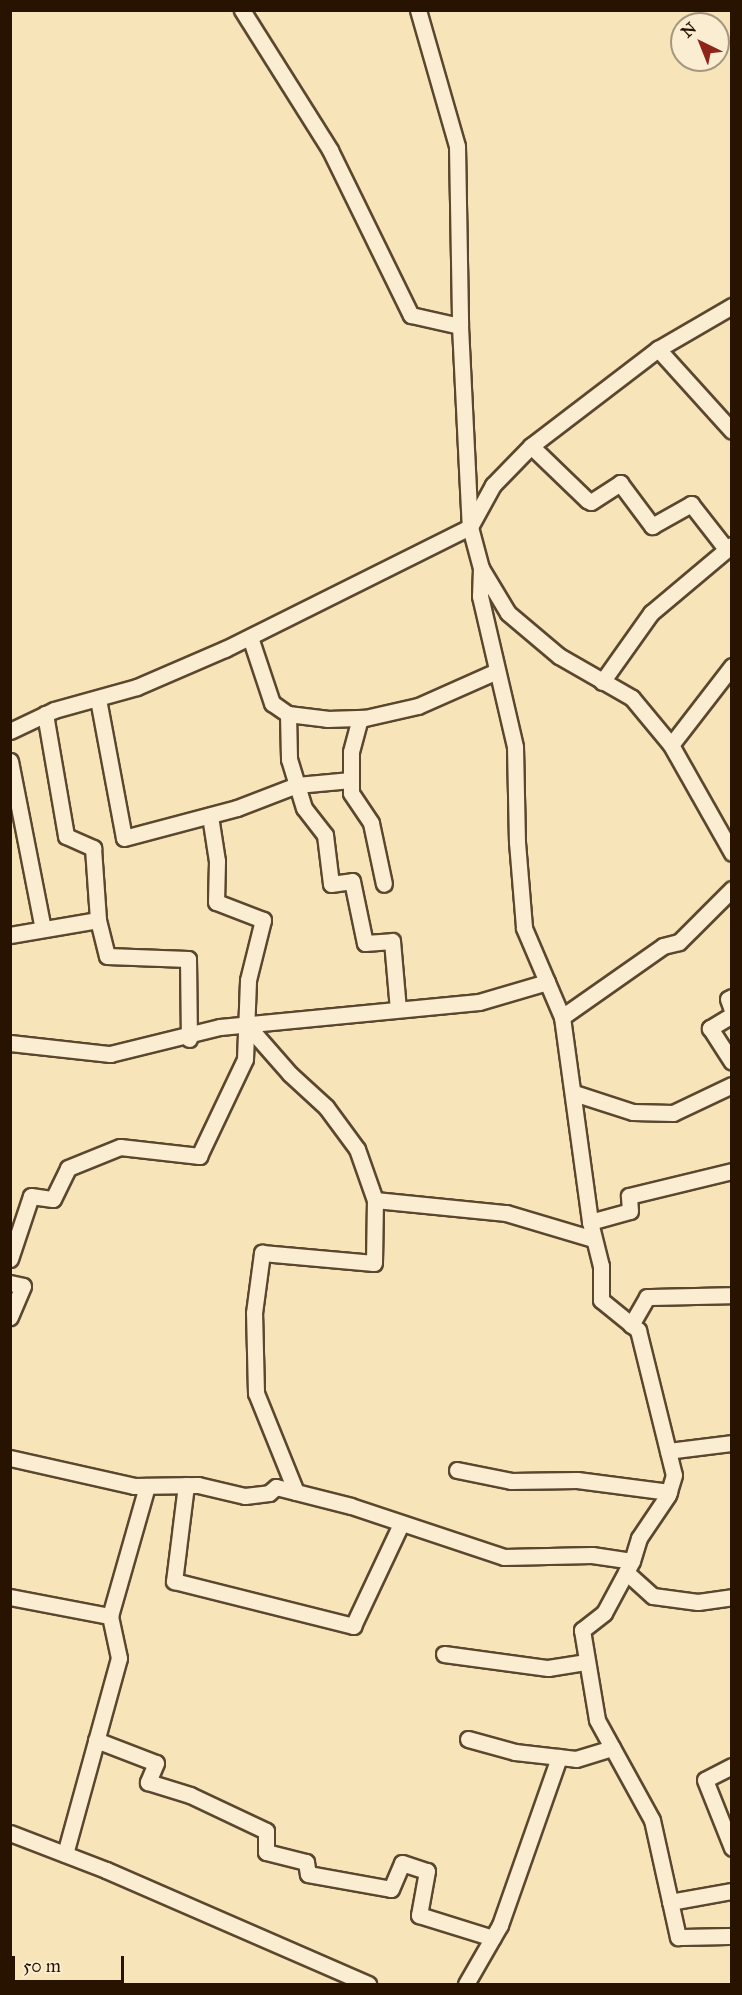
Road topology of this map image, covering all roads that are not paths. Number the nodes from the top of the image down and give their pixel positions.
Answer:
1 (242, 10) edge
2 (418, 10) edge
3 (732, 306) edge
4 (460, 326) junction
5 (658, 349) junction
6 (732, 431) edge
7 (531, 446) junction
8 (470, 527) junction
9 (729, 547) edge
10 (481, 568) junction
11 (250, 637) junction
12 (732, 666) edge
13 (497, 671) junction
14 (602, 682) junction
15 (98, 699) junction
16 (45, 714) junction
17 (288, 714) junction
18 (360, 718) junction
19 (10, 731) edge
20 (672, 745) junction
21 (10, 761) edge
22 (351, 780) junction
23 (297, 785) junction
24 (210, 816) junction
25 (732, 853) edge
26 (384, 884) dead end
27 (732, 889) edge
28 (98, 920) junction
29 (44, 929) junction
30 (10, 935) edge
31 (547, 982) junction
32 (732, 997) edge
33 (398, 1009) junction
34 (732, 1010) edge
35 (732, 1015) edge
36 (562, 1017) junction
37 (247, 1024) junction
38 (189, 1037) junction
39 (10, 1043) edge
40 (732, 1062) edge
41 (732, 1085) edge
42 (574, 1093) junction
43 (732, 1171) edge
44 (375, 1200) junction
45 (590, 1221) junction
46 (593, 1239) junction
47 (10, 1258) edge
48 (10, 1283) edge
49 (732, 1295) edge
50 (10, 1317) edge
51 (631, 1325) junction
52 (732, 1443) edge
53 (668, 1451) junction
54 (10, 1458) edge
55 (457, 1470) dead end
56 (186, 1485) junction
57 (147, 1486) junction
58 (296, 1492) junction
59 (669, 1492) junction
60 (401, 1524) junction
61 (629, 1567) junction
62 (10, 1597) edge
63 (732, 1597) edge
64 (110, 1616) junction
65 (444, 1654) dead end
66 (587, 1662) junction
67 (468, 1739) dead end
68 (96, 1740) junction
69 (612, 1748) junction
70 (559, 1757) junction
71 (732, 1766) edge
72 (10, 1833) edge
73 (732, 1848) edge
74 (65, 1854) junction
75 (732, 1891) edge
76 (670, 1902) junction
77 (732, 1936) edge
78 (492, 1938) junction
79 (368, 1984) edge
80 (466, 1984) edge

1 - 4 street
2 - 4 street
3 - 5 street
4 - 8 street
5 - 6 street
5 - 7 street
7 - 8 street
7 - 9 street
8 - 10 street
8 - 11 street
9 - 14 street
10 - 13 street
10 - 14 street
11 - 15 street
11 - 17 street
12 - 20 street
13 - 18 street
13 - 31 street
14 - 20 street
15 - 16 street
15 - 24 street
16 - 19 street
16 - 28 street
17 - 18 street
17 - 23 street
18 - 22 street
20 - 25 street
21 - 29 street
22 - 23 street
22 - 26 street
23 - 24 street
23 - 33 street
24 - 37 street
27 - 36 street
28 - 29 street
28 - 38 street
29 - 30 street
31 - 33 street
31 - 36 street
32 - 34 street
33 - 37 street
35 - 40 street
36 - 42 street
37 - 38 street
37 - 44 street
37 - 47 street
38 - 39 street
41 - 42 street
42 - 45 street
43 - 45 street
44 - 46 street
44 - 58 street
45 - 46 street
46 - 51 street
48 - 50 street
49 - 51 street
51 - 53 street
52 - 53 street
53 - 59 street
54 - 57 street
55 - 59 street
56 - 57 street
56 - 58 street
56 - 60 street
57 - 64 street
58 - 60 street
59 - 61 street
60 - 61 street
61 - 63 street
61 - 66 street
62 - 64 street
64 - 68 street
65 - 66 street
66 - 69 street
67 - 70 street
68 - 74 street
68 - 78 street
69 - 70 street
69 - 76 street
70 - 78 street
71 - 73 street
72 - 74 street
74 - 79 street
75 - 76 street
76 - 77 street
78 - 80 street

